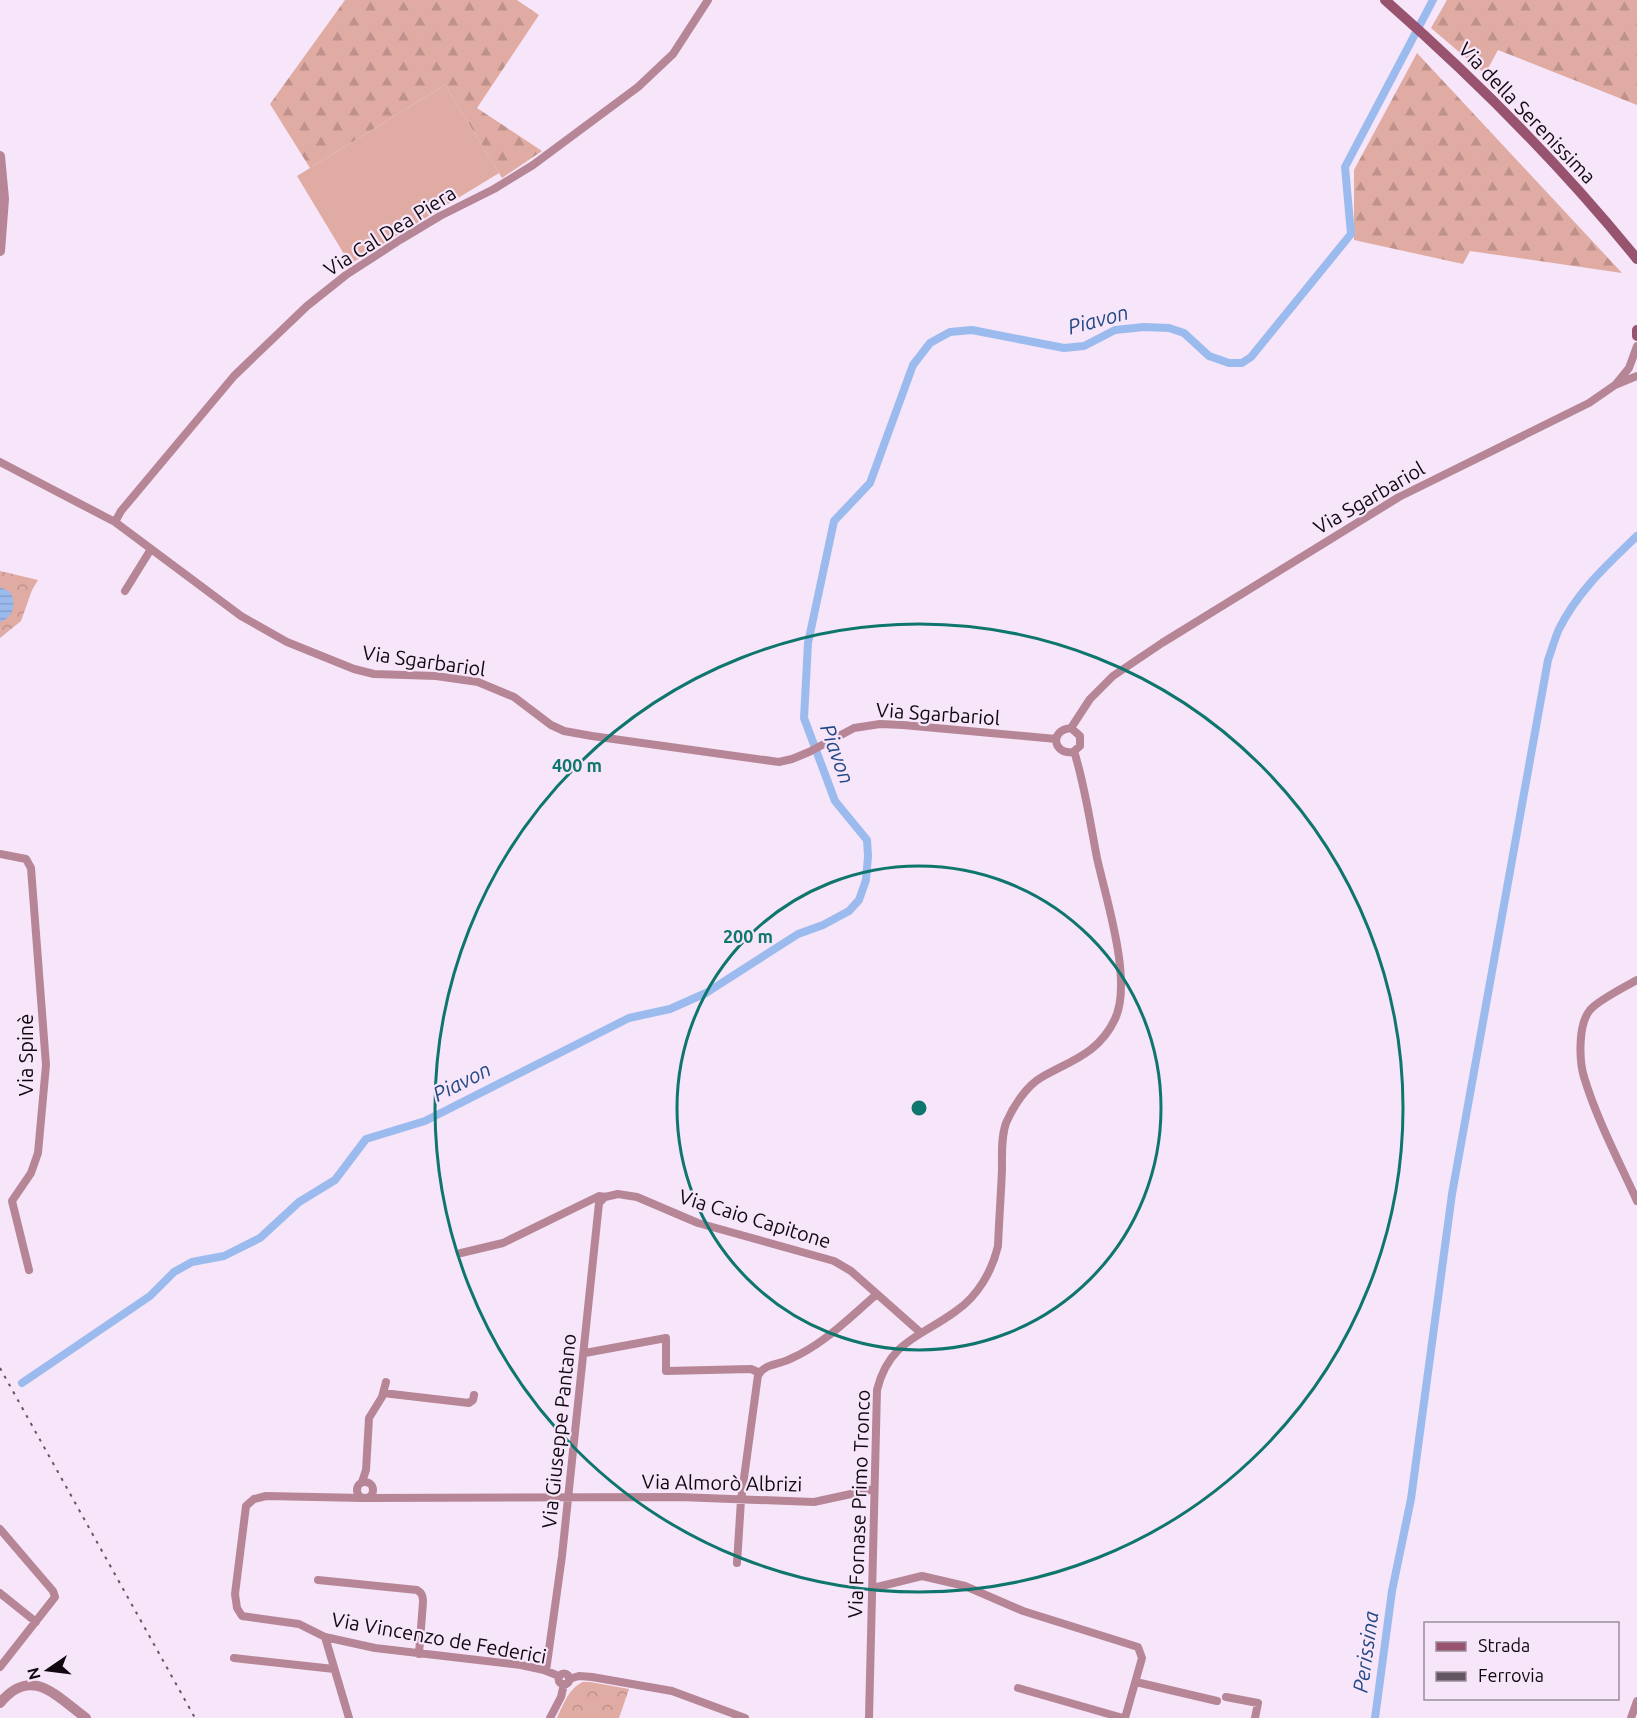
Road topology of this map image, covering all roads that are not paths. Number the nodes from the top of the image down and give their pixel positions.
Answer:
1 (708, 0) edge
2 (1385, 0) edge
3 (0, 156) edge
4 (0, 251) edge
5 (1637, 259) edge
6 (1637, 330) edge
7 (1637, 336) edge
8 (1637, 346) edge
9 (1637, 376) edge
10 (1615, 385) junction
11 (0, 462) edge
12 (115, 522) junction
13 (152, 549) junction
14 (125, 591) dead end
15 (1071, 728) junction
16 (1056, 739) junction
17 (1074, 751) junction
18 (0, 854) edge
19 (1637, 980) edge
20 (605, 1197) junction
21 (1637, 1201) edge
22 (460, 1253) dead end
23 (29, 1270) dead end
24 (877, 1294) junction
25 (921, 1333) junction
26 (585, 1353) junction
27 (760, 1372) junction
28 (386, 1382) dead end
29 (383, 1393) junction
30 (474, 1395) dead end
31 (369, 1484) junction
32 (874, 1489) junction
33 (357, 1490) junction
34 (345, 1497) junction
35 (389, 1497) junction
36 (365, 1498) junction
37 (568, 1498) junction
38 (741, 1500) junction
39 (0, 1530) edge
40 (737, 1563) dead end
41 (318, 1580) dead end
42 (873, 1588) junction
43 (0, 1593) edge
44 (36, 1622) junction
45 (325, 1637) junction
46 (418, 1654) junction
47 (234, 1658) dead end
48 (0, 1667) edge
49 (334, 1669) junction
50 (546, 1671) junction
51 (564, 1680) junction
52 (1136, 1682) junction
53 (1018, 1688) dead end
54 (1226, 1697) dead end
55 (1217, 1701) dead end
56 (1637, 1701) edge
57 (0, 1703) edge
58 (86, 1718) edge
59 (349, 1718) edge
60 (550, 1718) edge
61 (745, 1718) edge
62 (869, 1718) edge
63 (1124, 1718) edge
64 (1255, 1718) edge
65 (1631, 1718) edge

1 - 12 street, Via Cal Dea Piera
2 - 5 main road, Via della Serenissima
3 - 4 street
6 - 7 main road
8 - 10 street, Via Sgarbariol
9 - 10 street, Via Sgarbariol
10 - 15 street, Via Sgarbariol
11 - 12 street, Via Sgarbariol
12 - 13 street, Via Sgarbariol
13 - 14 street
13 - 16 street, Via Sgarbariol
15 - 16 street, Via Sgarbariol
15 - 17 street
16 - 17 street, Via Sgarbariol
17 - 25 street, Via Fornase Primo Tronco
18 - 23 street, Via Spinè
19 - 21 street
20 - 22 street, Via Caio Capitone
20 - 24 street, Via Caio Capitone
20 - 26 street, Via Giuseppe Pantano
24 - 25 street, Via Caio Capitone
24 - 27 street
25 - 32 street, Via Fornase Primo Tronco
26 - 27 street
26 - 37 street, Via Giuseppe Pantano
27 - 38 street
28 - 29 street
29 - 30 street
29 - 31 street
31 - 33 street
31 - 35 street
31 - 36 street
32 - 38 street, Via Almorò Albrizi
32 - 42 street, Via Fornase Primo Tronco
33 - 34 street
33 - 36 street
34 - 36 street, Via Vincenzo de Federici
34 - 45 street, Via Vincenzo de Federici
35 - 36 street, Via Vincenzo de Federici
35 - 37 street, Via Almorò Albrizi
37 - 38 street, Via Almorò Albrizi
37 - 50 street, Via Giuseppe Pantano
38 - 40 street
39 - 44 street
41 - 46 street
42 - 52 street
42 - 62 street, Via Fornase Primo Tronco
43 - 44 street
44 - 48 street
45 - 46 street, Via Vincenzo de Federici
45 - 49 street
46 - 50 street, Via Vincenzo de Federici
47 - 49 street
49 - 59 street
50 - 51 street, Via Vincenzo de Federici
51 - 60 street
51 - 61 street, Via Vincenzo de Federici
52 - 55 street
52 - 63 street
53 - 63 street
54 - 64 street
56 - 65 street
57 - 58 street

